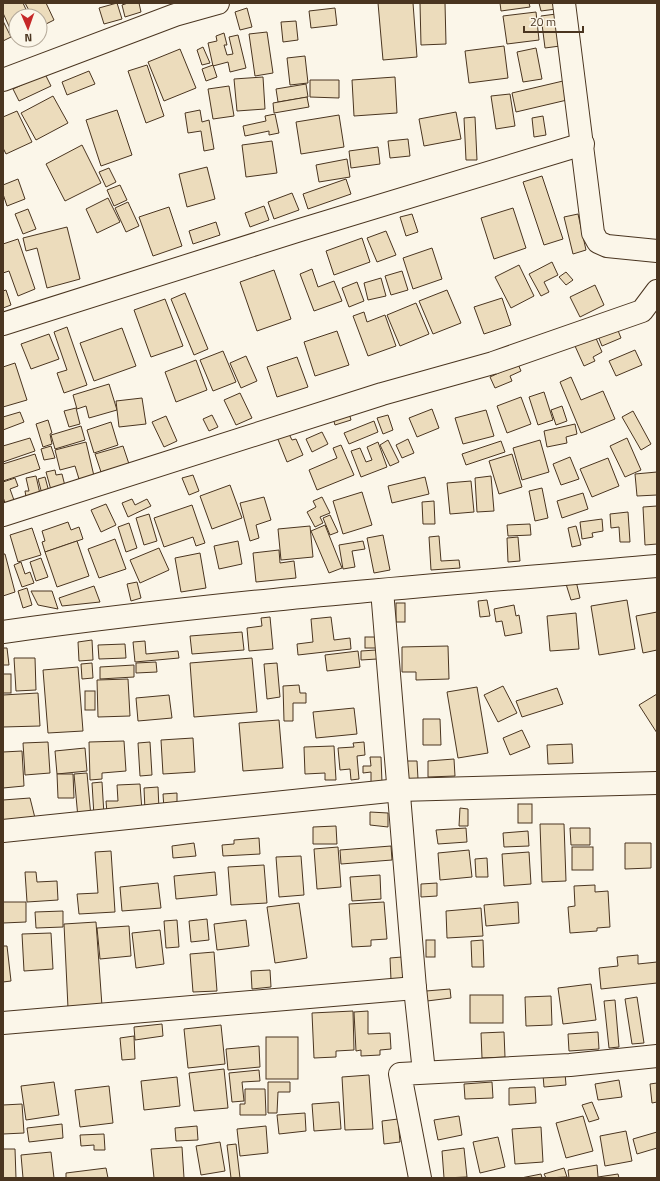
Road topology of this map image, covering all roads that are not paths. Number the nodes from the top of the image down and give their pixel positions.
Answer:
1 (218, 3) edge
2 (564, 3) edge
3 (3, 80) edge
4 (583, 144) junction
5 (657, 251) edge
6 (657, 291) edge
7 (3, 324) edge
8 (3, 515) edge
9 (657, 566) edge
10 (382, 590) junction
11 (3, 632) edge
12 (657, 784) edge
13 (399, 790) junction
14 (3, 831) edge
15 (415, 988) junction
16 (3, 1023) edge
17 (657, 1056) edge
18 (424, 1072) junction
19 (420, 1178) edge

1 - 3 street
2 - 4 street
4 - 5 street
4 - 7 street
6 - 8 street
9 - 10 street
10 - 11 street
10 - 13 street
12 - 13 street
13 - 14 street
13 - 15 street
15 - 16 street
15 - 18 street
17 - 18 street
18 - 19 street

